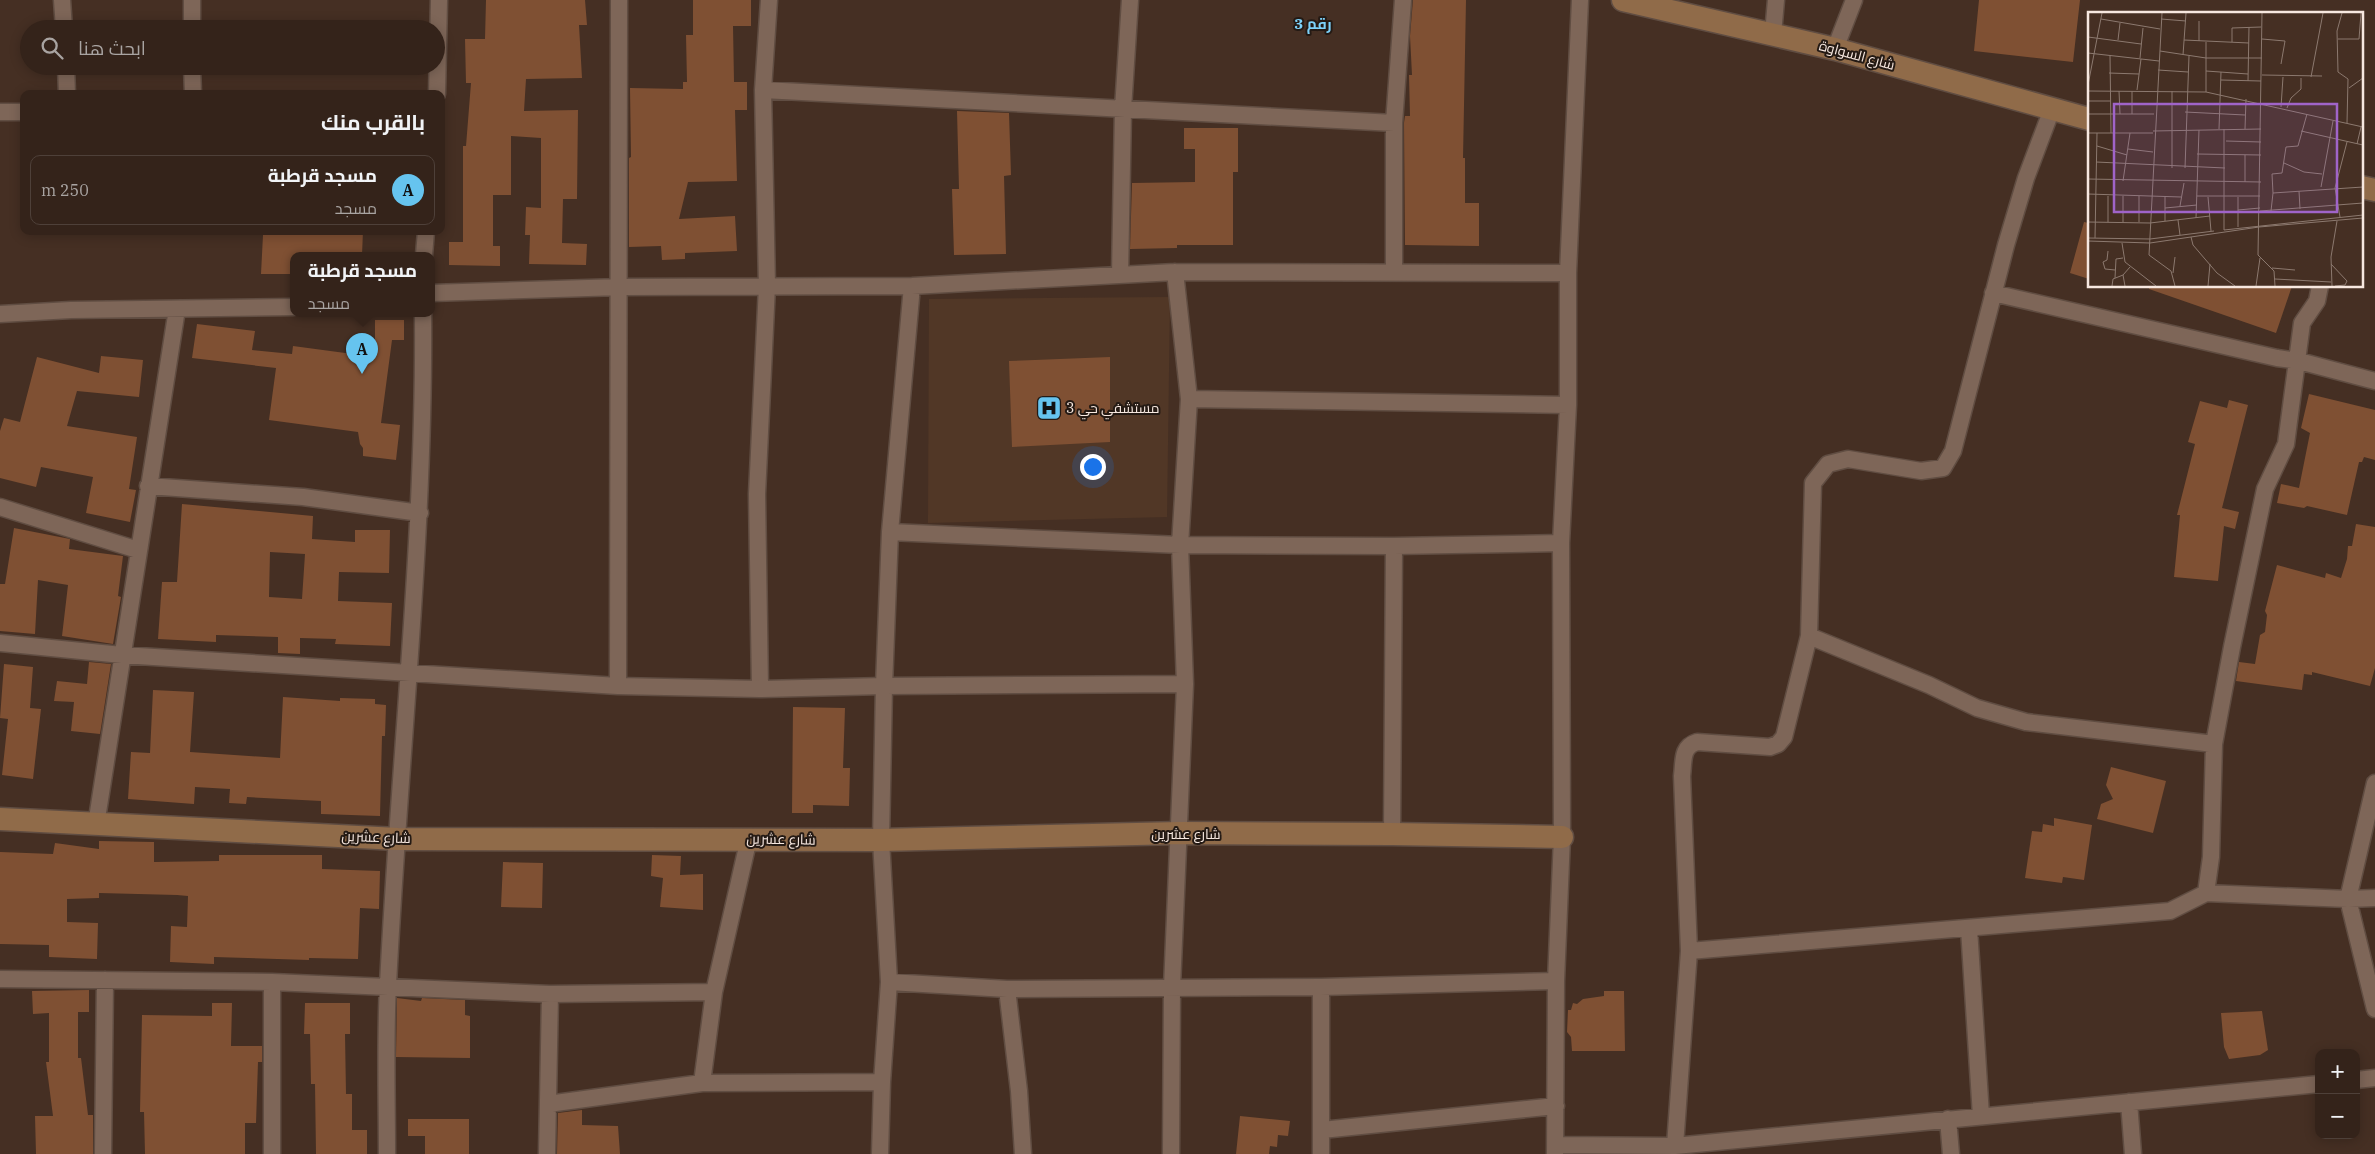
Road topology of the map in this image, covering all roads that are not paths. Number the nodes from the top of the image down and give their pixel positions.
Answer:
1 (62, 0) edge
2 (192, 0) edge
3 (439, 0) edge
4 (619, 0) edge
5 (769, 0) edge
6 (1130, 0) edge
7 (1403, 0) edge
8 (1580, 0) edge
9 (1623, 0) edge
10 (1776, 0) edge
11 (1854, 0) edge
12 (63, 20) edge
13 (192, 20) edge
14 (439, 20) edge
15 (1772, 34) junction
16 (1835, 49) junction
17 (66, 75) edge
18 (192, 75) edge
19 (437, 75) edge
20 (67, 90) edge
21 (193, 90) edge
22 (437, 90) edge
23 (763, 90) junction
24 (1123, 109) junction
25 (2052, 109) junction
26 (0, 112) edge
27 (20, 112) edge
28 (2088, 119) edge
29 (1394, 123) junction
30 (2362, 187) edge
31 (2375, 190) edge
32 (426, 235) edge
33 (424, 252) edge
34 (1175, 272) junction
35 (1394, 273) junction
36 (1568, 273) junction
37 (1120, 275) junction
38 (767, 286) junction
39 (912, 286) junction
40 (620, 287) junction
41 (2320, 288) edge
42 (1993, 292) junction
43 (435, 293) edge
44 (290, 307) edge
45 (176, 309) junction
46 (0, 314) edge
47 (423, 317) edge
48 (2299, 360) junction
49 (2375, 381) edge
50 (1189, 399) junction
51 (1568, 405) junction
52 (148, 486) junction
53 (0, 507) edge
54 (420, 513) junction
55 (890, 532) junction
56 (1561, 543) junction
57 (1180, 545) junction
58 (1394, 546) junction
59 (138, 550) junction
60 (1809, 636) junction
61 (0, 644) edge
62 (122, 655) junction
63 (408, 674) junction
64 (1185, 684) junction
65 (618, 686) junction
66 (884, 686) junction
67 (760, 689) junction
68 (2214, 744) junction
69 (2375, 783) edge
70 (0, 819) edge
71 (96, 825) junction
72 (1180, 833) junction
73 (1392, 834) junction
74 (1562, 837) junction
75 (398, 838) junction
76 (749, 838) junction
77 (882, 840) junction
78 (2206, 893) junction
79 (2375, 898) edge
80 (2348, 899) junction
81 (1970, 928) junction
82 (1689, 951) junction
83 (0, 979) edge
84 (105, 980) junction
85 (1556, 981) junction
86 (272, 982) junction
87 (889, 982) junction
88 (388, 986) junction
89 (1172, 987) junction
90 (1321, 987) junction
91 (1007, 989) junction
92 (714, 992) junction
93 (550, 994) junction
94 (2375, 1009) edge
95 (2375, 1078) edge
96 (2360, 1080) edge
97 (882, 1082) junction
98 (702, 1083) junction
99 (2315, 1084) edge
100 (2129, 1102) junction
101 (548, 1104) junction
102 (1556, 1106) junction
103 (1981, 1116) junction
104 (1948, 1120) junction
105 (1322, 1130) junction
106 (1675, 1146) junction
107 (1555, 1150) edge
108 (102, 1154) edge
109 (272, 1154) edge
110 (386, 1154) edge
111 (547, 1154) edge
112 (880, 1154) edge
113 (1023, 1154) edge
114 (1171, 1154) edge
115 (1321, 1154) edge
116 (1951, 1154) edge
117 (2133, 1154) edge

1 - 12 street
2 - 13 street
3 - 14 street
4 - 40 street
5 - 23 street
6 - 24 street
7 - 29 street
8 - 36 street
9 - 15 street, شارع السواوة
10 - 15 street
11 - 16 street
15 - 16 street, شارع السواوة
16 - 25 street, شارع السواوة
17 - 20 street
18 - 21 street
19 - 22 street
23 - 24 street
23 - 38 street
24 - 29 street
24 - 37 street
25 - 28 street, شارع السواوة
25 - 42 street
26 - 27 street
29 - 35 street
30 - 31 street
32 - 33 street
34 - 35 street
34 - 37 street
34 - 50 street
35 - 36 street
36 - 51 street
37 - 39 street
38 - 39 street
38 - 40 street
38 - 67 street
39 - 55 street
40 - 43 street
40 - 65 street
41 - 48 street
42 - 48 street
42 - 60 street
44 - 45 street
45 - 46 street
45 - 52 street
47 - 54 street
48 - 49 street
48 - 68 street
50 - 51 street
50 - 57 street
51 - 56 street
52 - 54 street
52 - 59 street
53 - 59 street
54 - 63 street
55 - 57 street
55 - 66 street
56 - 58 street
56 - 74 street
57 - 58 street
57 - 64 street
58 - 73 street
59 - 62 street
60 - 68 street
60 - 82 street
61 - 62 street
62 - 63 street
62 - 71 street
63 - 65 street
63 - 75 street
64 - 66 street
64 - 72 street
65 - 67 street
66 - 67 street
66 - 77 street
68 - 78 street
69 - 80 street
70 - 71 street, شارع عشرين
71 - 75 street, شارع عشرين
72 - 73 street, شارع عشرين
72 - 77 street, شارع عشرين
72 - 89 street
73 - 74 street, شارع عشرين
74 - 85 street
75 - 76 street, شارع عشرين
75 - 88 street
76 - 77 street, شارع عشرين
76 - 92 street
77 - 87 street
78 - 80 street
78 - 81 street
79 - 80 street
80 - 94 street
81 - 82 street
81 - 103 street
82 - 106 street
83 - 84 street
84 - 86 street
84 - 108 street
85 - 90 street
85 - 102 street
86 - 88 street
86 - 109 street
87 - 91 street
87 - 97 street
88 - 93 street
88 - 110 street
89 - 90 street
89 - 91 street
89 - 114 street
90 - 105 street
91 - 113 street
92 - 93 street
92 - 98 street
93 - 101 street
95 - 96 street
97 - 98 street
97 - 112 street
98 - 101 street
99 - 100 street
100 - 103 street
100 - 117 street
101 - 111 street
102 - 105 street
102 - 107 street
103 - 104 street
104 - 106 street
104 - 116 street
105 - 115 street
106 - 107 street

